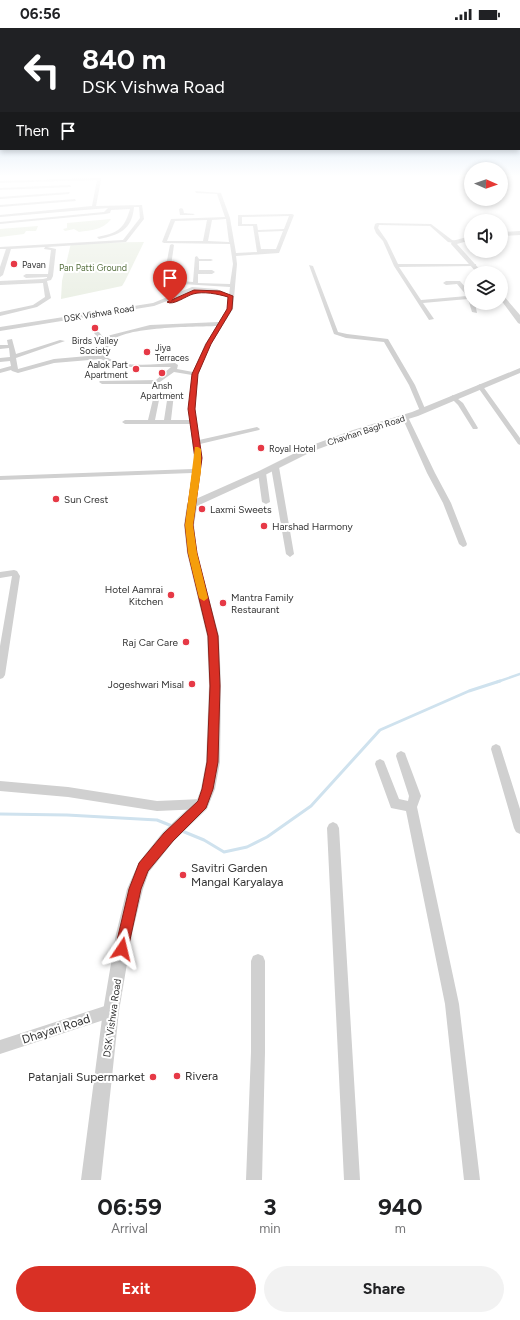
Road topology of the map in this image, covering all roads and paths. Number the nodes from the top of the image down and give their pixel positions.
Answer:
1 (122, 229) edge
2 (134, 229) edge
3 (169, 229) edge
4 (208, 229) edge
5 (229, 229) edge
6 (376, 229) edge
7 (435, 229) edge
8 (286, 230) joint
9 (256, 231) joint
10 (520, 233) edge
11 (508, 234) edge
12 (45, 240) junction
13 (464, 240) edge
14 (205, 242) junction
15 (454, 242) junction
16 (232, 243) junction
17 (0, 244) edge
18 (172, 245) dead end
19 (43, 247) junction
20 (0, 249) edge
21 (8, 249) junction
22 (278, 250) junction
23 (234, 255) junction
24 (211, 260) dead end
25 (474, 265) joint
26 (311, 266) dead end
27 (396, 266) junction
28 (196, 272) junction
29 (212, 272) dead end
30 (0, 276) edge
31 (48, 280) junction
32 (0, 282) edge
33 (446, 283) dead end
34 (195, 284) junction
35 (232, 286) junction
36 (464, 290) edge
37 (230, 296) junction
38 (464, 300) edge
39 (419, 302) junction
40 (508, 304) edge
41 (0, 315) edge
42 (431, 320) dead end
43 (520, 322) edge
44 (221, 324) junction
45 (0, 331) edge
46 (97, 333) dead end
47 (108, 340) junction
48 (62, 341) dead end
49 (0, 347) edge
50 (13, 358) junction
51 (102, 358) junction
52 (0, 360) edge
53 (14, 368) junction
54 (173, 370) junction
55 (520, 370) edge
56 (0, 371) edge
57 (195, 374) junction
58 (102, 382) dead end
59 (480, 386) junction
60 (170, 394) dead end
61 (157, 395) dead end
62 (453, 398) junction
63 (423, 411) junction
64 (405, 417) junction
65 (125, 422) dead end
66 (151, 422) junction
67 (167, 422) junction
68 (194, 422) junction
69 (475, 428) dead end
70 (257, 429) dead end
71 (197, 443) junction
72 (520, 443) edge
73 (275, 467) junction
74 (197, 471) junction
75 (262, 473) junction
76 (0, 478) edge
77 (266, 502) dead end
78 (192, 504) junction
79 (463, 544) dead end
80 (290, 554) dead end
81 (0, 575) edge
82 (4, 634) edge
83 (0, 675) edge
84 (496, 749) dead end
85 (401, 756) dead end
86 (380, 764) dead end
87 (0, 786) edge
88 (411, 807) junction
89 (198, 809) junction
90 (333, 828) dead end
91 (520, 828) edge
92 (258, 961) dead end
93 (112, 1011) junction
94 (0, 1047) edge
95 (91, 1180) edge
96 (254, 1180) edge
97 (352, 1180) edge
98 (472, 1180) edge

1 - 12 street
2 - 19 street
3 - 14 street
4 - 14 street
5 - 16 street, DSK Vishwa Road
6 - 27 street
7 - 15 street
8 - 9 street
8 - 22 street
9 - 22 street
10 - 11 street
12 - 17 street
12 - 19 street
13 - 15 street
14 - 16 street
15 - 25 street
16 - 23 street, DSK Vishwa Road
18 - 34 street
19 - 21 street
19 - 31 street
20 - 21 street
21 - 30 street
22 - 23 street
23 - 35 street, DSK Vishwa Road
24 - 28 street
25 - 27 street
26 - 63 street
27 - 39 street
28 - 29 street
28 - 34 street
30 - 31 street
31 - 32 street
31 - 41 street
33 - 36 street
34 - 35 street
35 - 37 street, DSK Vishwa Road
37 - 44 street, DSK Vishwa Road
37 - 45 street, DSK Vishwa Road
38 - 39 street
39 - 42 street
40 - 43 street
44 - 47 street
44 - 57 street, DSK Vishwa Road
46 - 47 street
47 - 51 street
48 - 50 street
49 - 50 street
50 - 52 street
50 - 53 street
51 - 53 street
51 - 54 street
53 - 56 street
54 - 57 street
54 - 58 street
55 - 59 street, Chavhan Bagh Road
57 - 68 street, DSK Vishwa Road
59 - 62 street, Chavhan Bagh Road
59 - 72 street
60 - 67 street
61 - 66 street
62 - 63 street, Chavhan Bagh Road
62 - 69 street
63 - 64 street, Chavhan Bagh Road
64 - 73 street, Chavhan Bagh Road
64 - 79 street
65 - 66 street
66 - 67 street
67 - 68 street
68 - 71 street, DSK Vishwa Road
70 - 71 street
71 - 74 street, DSK Vishwa Road
73 - 75 street, Chavhan Bagh Road
73 - 80 street
74 - 76 street
74 - 78 street, DSK Vishwa Road
75 - 77 street
75 - 78 street, Chavhan Bagh Road
78 - 89 street, DSK Vishwa Road
81 - 82 street
82 - 83 street
84 - 91 street
85 - 88 street
86 - 88 street
87 - 89 street
88 - 98 street
89 - 93 street, DSK Vishwa Road
90 - 97 street
92 - 96 street
93 - 94 street, Dhayari Road
93 - 95 street, DSK Vishwa Road

